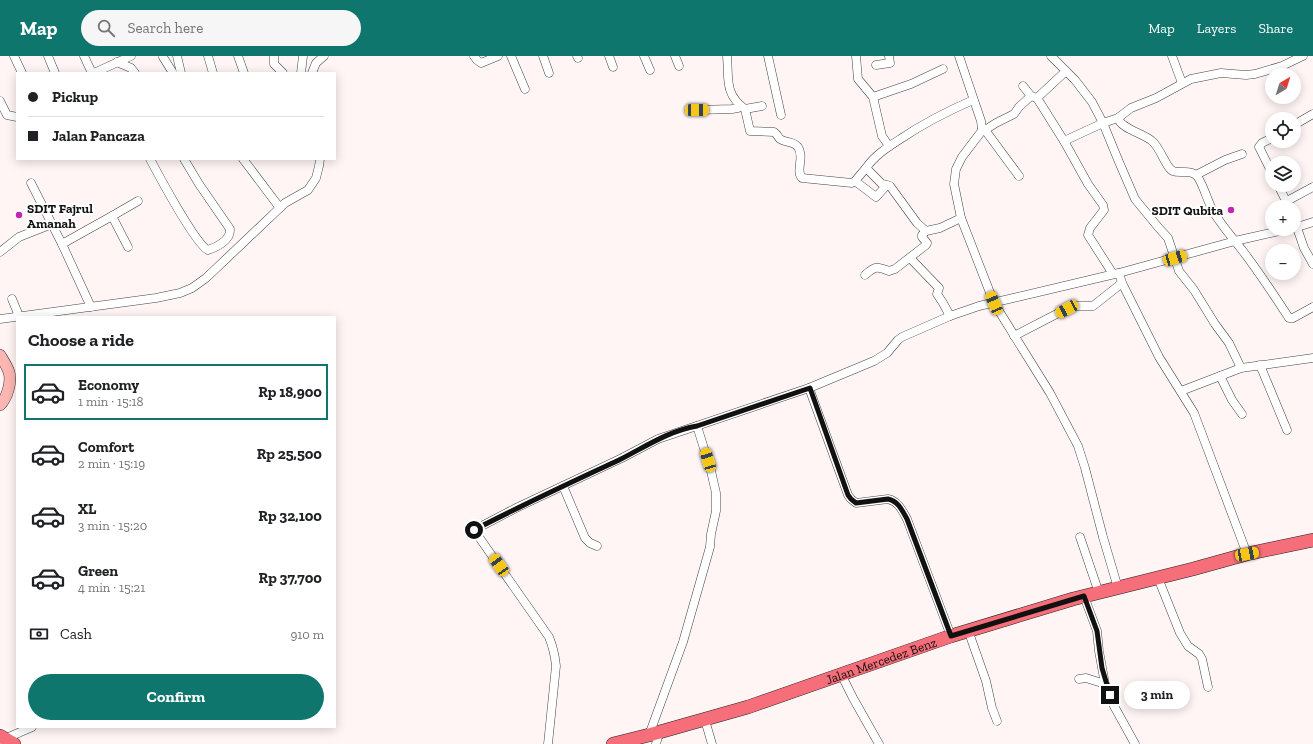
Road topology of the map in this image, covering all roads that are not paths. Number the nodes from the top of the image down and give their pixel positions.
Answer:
1 (14, 56) edge
2 (48, 56) edge
3 (84, 56) edge
4 (131, 56) edge
5 (163, 56) edge
6 (176, 56) edge
7 (208, 56) edge
8 (239, 56) edge
9 (274, 56) edge
10 (303, 56) edge
11 (324, 56) edge
12 (474, 56) edge
13 (498, 56) edge
14 (511, 56) edge
15 (543, 56) edge
16 (609, 56) edge
17 (644, 56) edge
18 (674, 56) edge
19 (727, 56) edge
20 (768, 56) edge
21 (856, 56) edge
22 (889, 56) edge
23 (959, 56) edge
24 (1051, 56) edge
25 (1172, 56) edge
26 (1303, 56) edge
27 (116, 62) junction
28 (876, 65) dead end
29 (678, 66) dead end
30 (613, 67) dead end
31 (943, 69) dead end
32 (650, 70) dead end
33 (1066, 71) junction
34 (22, 72) edge
35 (55, 72) edge
36 (92, 72) edge
37 (95, 72) edge
38 (133, 72) edge
39 (172, 72) edge
40 (181, 72) edge
41 (213, 72) edge
42 (244, 72) edge
43 (282, 72) edge
44 (301, 72) edge
45 (312, 72) edge
46 (549, 74) dead end
47 (1182, 83) junction
48 (1023, 86) dead end
49 (525, 89) dead end
50 (873, 96) junction
51 (1034, 97) junction
52 (973, 100) junction
53 (0, 102) edge
54 (762, 106) dead end
55 (743, 107) junction
56 (697, 110) dead end
57 (1313, 114) edge
58 (781, 115) dead end
59 (16, 117) edge
60 (1118, 118) junction
61 (1301, 121) edge
62 (1103, 123) junction
63 (983, 129) junction
64 (1064, 141) junction
65 (1265, 142) edge
66 (889, 146) junction
67 (1242, 154) dead end
68 (1265, 159) edge
69 (151, 160) edge
70 (185, 160) edge
71 (246, 160) edge
72 (320, 160) edge
73 (866, 168) junction
74 (1019, 176) dead end
75 (1196, 176) junction
76 (855, 181) junction
77 (31, 183) dead end
78 (887, 185) junction
79 (1313, 187) edge
80 (1294, 200) edge
81 (138, 201) dead end
82 (280, 208) junction
83 (112, 216) junction
84 (961, 218) junction
85 (1313, 222) edge
86 (52, 224) junction
87 (1301, 224) edge
88 (926, 231) junction
89 (1265, 233) edge
90 (1298, 236) edge
91 (1235, 241) junction
92 (62, 244) junction
93 (128, 247) dead end
94 (0, 252) edge
95 (910, 258) junction
96 (1175, 258) junction
97 (1313, 264) edge
98 (1116, 274) junction
99 (865, 275) dead end
100 (1122, 283) junction
101 (12, 299) dead end
102 (994, 303) junction
103 (92, 307) junction
104 (1313, 307) edge
105 (16, 316) edge
106 (19, 316) edge
107 (950, 316) junction
108 (0, 319) edge
109 (1014, 336) junction
110 (0, 355) edge
111 (1313, 358) edge
112 (1260, 365) junction
113 (1241, 368) junction
114 (0, 373) edge
115 (1220, 376) junction
116 (8, 383) junction
117 (810, 388) junction
118 (1181, 391) junction
119 (0, 405) edge
120 (1242, 414) dead end
121 (697, 426) junction
122 (1287, 430) dead end
123 (563, 486) junction
124 (1080, 536) dead end
125 (1313, 540) edge
126 (597, 546) dead end
127 (1247, 554) junction
128 (1158, 578) junction
129 (1118, 588) junction
130 (1099, 593) junction
131 (1084, 596) junction
132 (968, 630) junction
133 (951, 636) junction
134 (841, 674) junction
135 (1079, 679) dead end
136 (1106, 684) junction
137 (1208, 686) dead end
138 (705, 720) junction
139 (998, 721) dead end
140 (30, 728) edge
141 (655, 737) edge
142 (4, 740) edge
143 (548, 744) edge
144 (613, 744) edge
145 (712, 744) edge
146 (879, 744) edge
147 (1135, 744) edge

1 - 34 street
2 - 35 street
3 - 36 street
4 - 27 street
5 - 39 street
6 - 40 street
7 - 41 street
8 - 42 street
9 - 43 street
10 - 44 street
11 - 45 street
12 - 13 street
14 - 49 street
15 - 46 street
16 - 30 street
17 - 32 street
18 - 29 street
19 - 55 street
20 - 58 street
21 - 50 street
22 - 28 street
23 - 52 street
24 - 33 street
25 - 47 street
26 - 47 street
27 - 37 street
27 - 38 street
31 - 50 street
33 - 51 street
33 - 62 street
47 - 60 street
48 - 51 street
50 - 66 street
51 - 63 street
51 - 64 street
52 - 63 street
52 - 66 street
53 - 59 street
54 - 55 street
55 - 56 street
55 - 76 street
57 - 61 street
60 - 62 street
60 - 75 street
62 - 64 street
62 - 96 street
63 - 74 street
63 - 84 street
64 - 98 street
65 - 68 street
66 - 73 street
67 - 75 street
69 - 70 street
71 - 82 street
72 - 82 street
73 - 76 street
73 - 78 street
75 - 91 street
76 - 78 street
77 - 86 street
78 - 88 street
79 - 80 street
81 - 83 street
82 - 103 street
83 - 92 street
83 - 93 street
84 - 88 street
84 - 102 street
85 - 87 street
86 - 92 street
86 - 94 street
88 - 95 street
89 - 91 street
90 - 97 street
91 - 96 street
91 - 104 street
92 - 103 street
95 - 99 street
95 - 107 street
96 - 98 street
96 - 113 street
98 - 100 street
98 - 102 street
100 - 109 street
100 - 118 street
101 - 106 street
102 - 107 street
102 - 109 street
103 - 106 street
105 - 108 street
107 - 117 street
109 - 129 street
110 - 116 street
111 - 112 street
112 - 113 street
112 - 122 street
113 - 115 street
114 - 116 street
115 - 118 street
115 - 120 street
116 - 119 street
117 - 121 street
117 - 133 street
118 - 127 street
121 - 123 street
121 - 141 street
123 - 126 street
123 - 143 street
124 - 130 street
125 - 127 main road, Jalan Mercedez Benz
127 - 128 main road, Jalan Mercedez Benz
128 - 129 main road, Jalan Mercedez Benz
128 - 137 street
129 - 130 main road, Jalan Mercedez Benz
130 - 131 main road, Jalan Mercedez Benz
131 - 132 main road, Jalan Mercedez Benz
131 - 136 street
132 - 133 main road, Jalan Mercedez Benz
132 - 139 street
133 - 134 main road, Jalan Mercedez Benz
134 - 138 main road, Jalan Mercedez Benz
134 - 146 street
135 - 136 street
136 - 147 street
138 - 141 main road, Jalan Mercedez Benz
138 - 145 street
140 - 142 street
141 - 144 main road, Jalan Mercedez Benz

